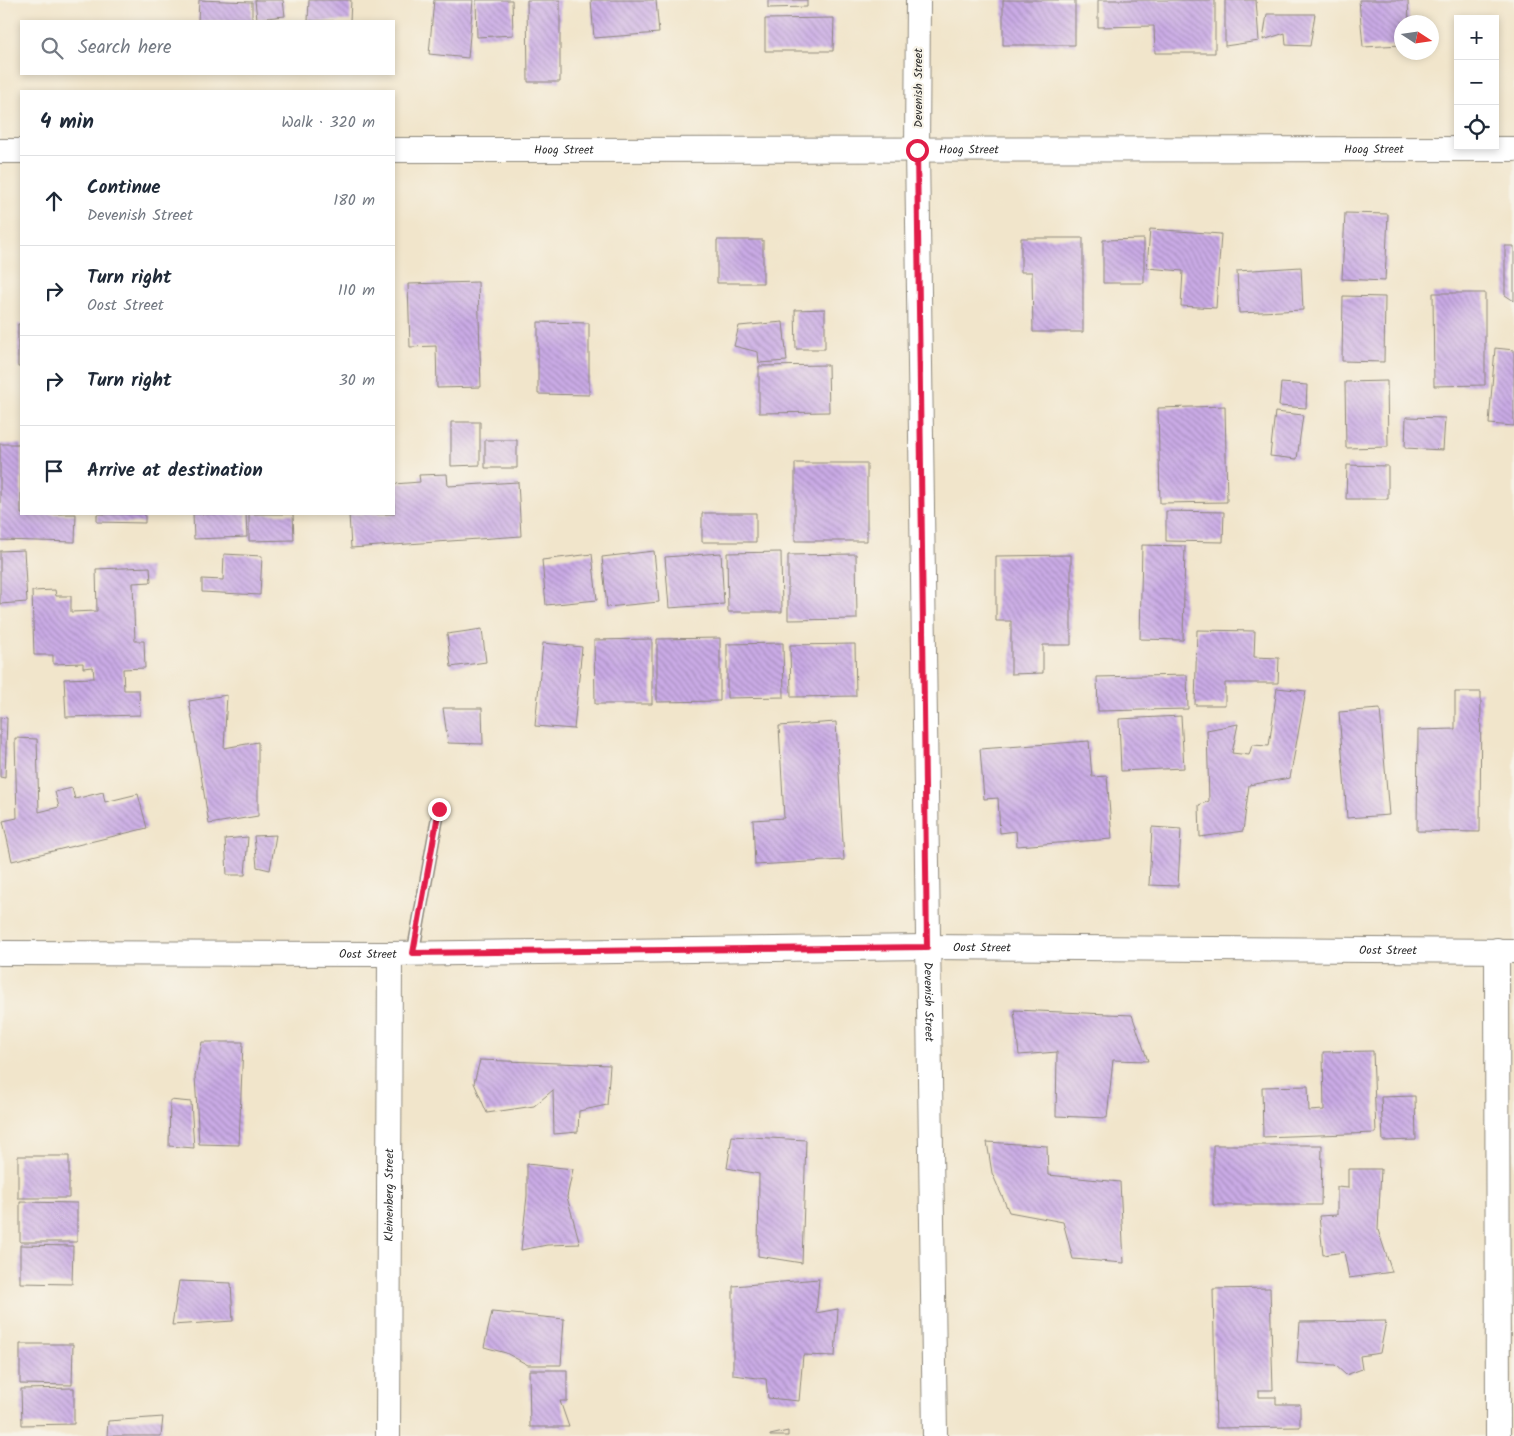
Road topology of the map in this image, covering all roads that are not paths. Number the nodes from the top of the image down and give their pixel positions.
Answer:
1 (918, 0) edge
2 (1514, 149) edge
3 (0, 150) edge
4 (20, 150) edge
5 (395, 150) edge
6 (917, 150) junction
7 (439, 809) dead end
8 (927, 947) junction
9 (1506, 950) edge
10 (0, 953) edge
11 (413, 953) junction
12 (390, 954) junction
13 (388, 1436) edge
14 (935, 1436) edge
15 (1498, 1436) edge

1 - 6 street, Devenish Street
2 - 6 street, Hoog Street
3 - 4 street
5 - 6 street, Hoog Street
6 - 8 street, Devenish Street
7 - 11 lane
8 - 9 street, Oost Street
8 - 11 street, Oost Street
8 - 14 street, Devenish Street
9 - 15 street
10 - 12 street, Oost Street
11 - 12 street, Oost Street
12 - 13 street, Kleinenberg Street

